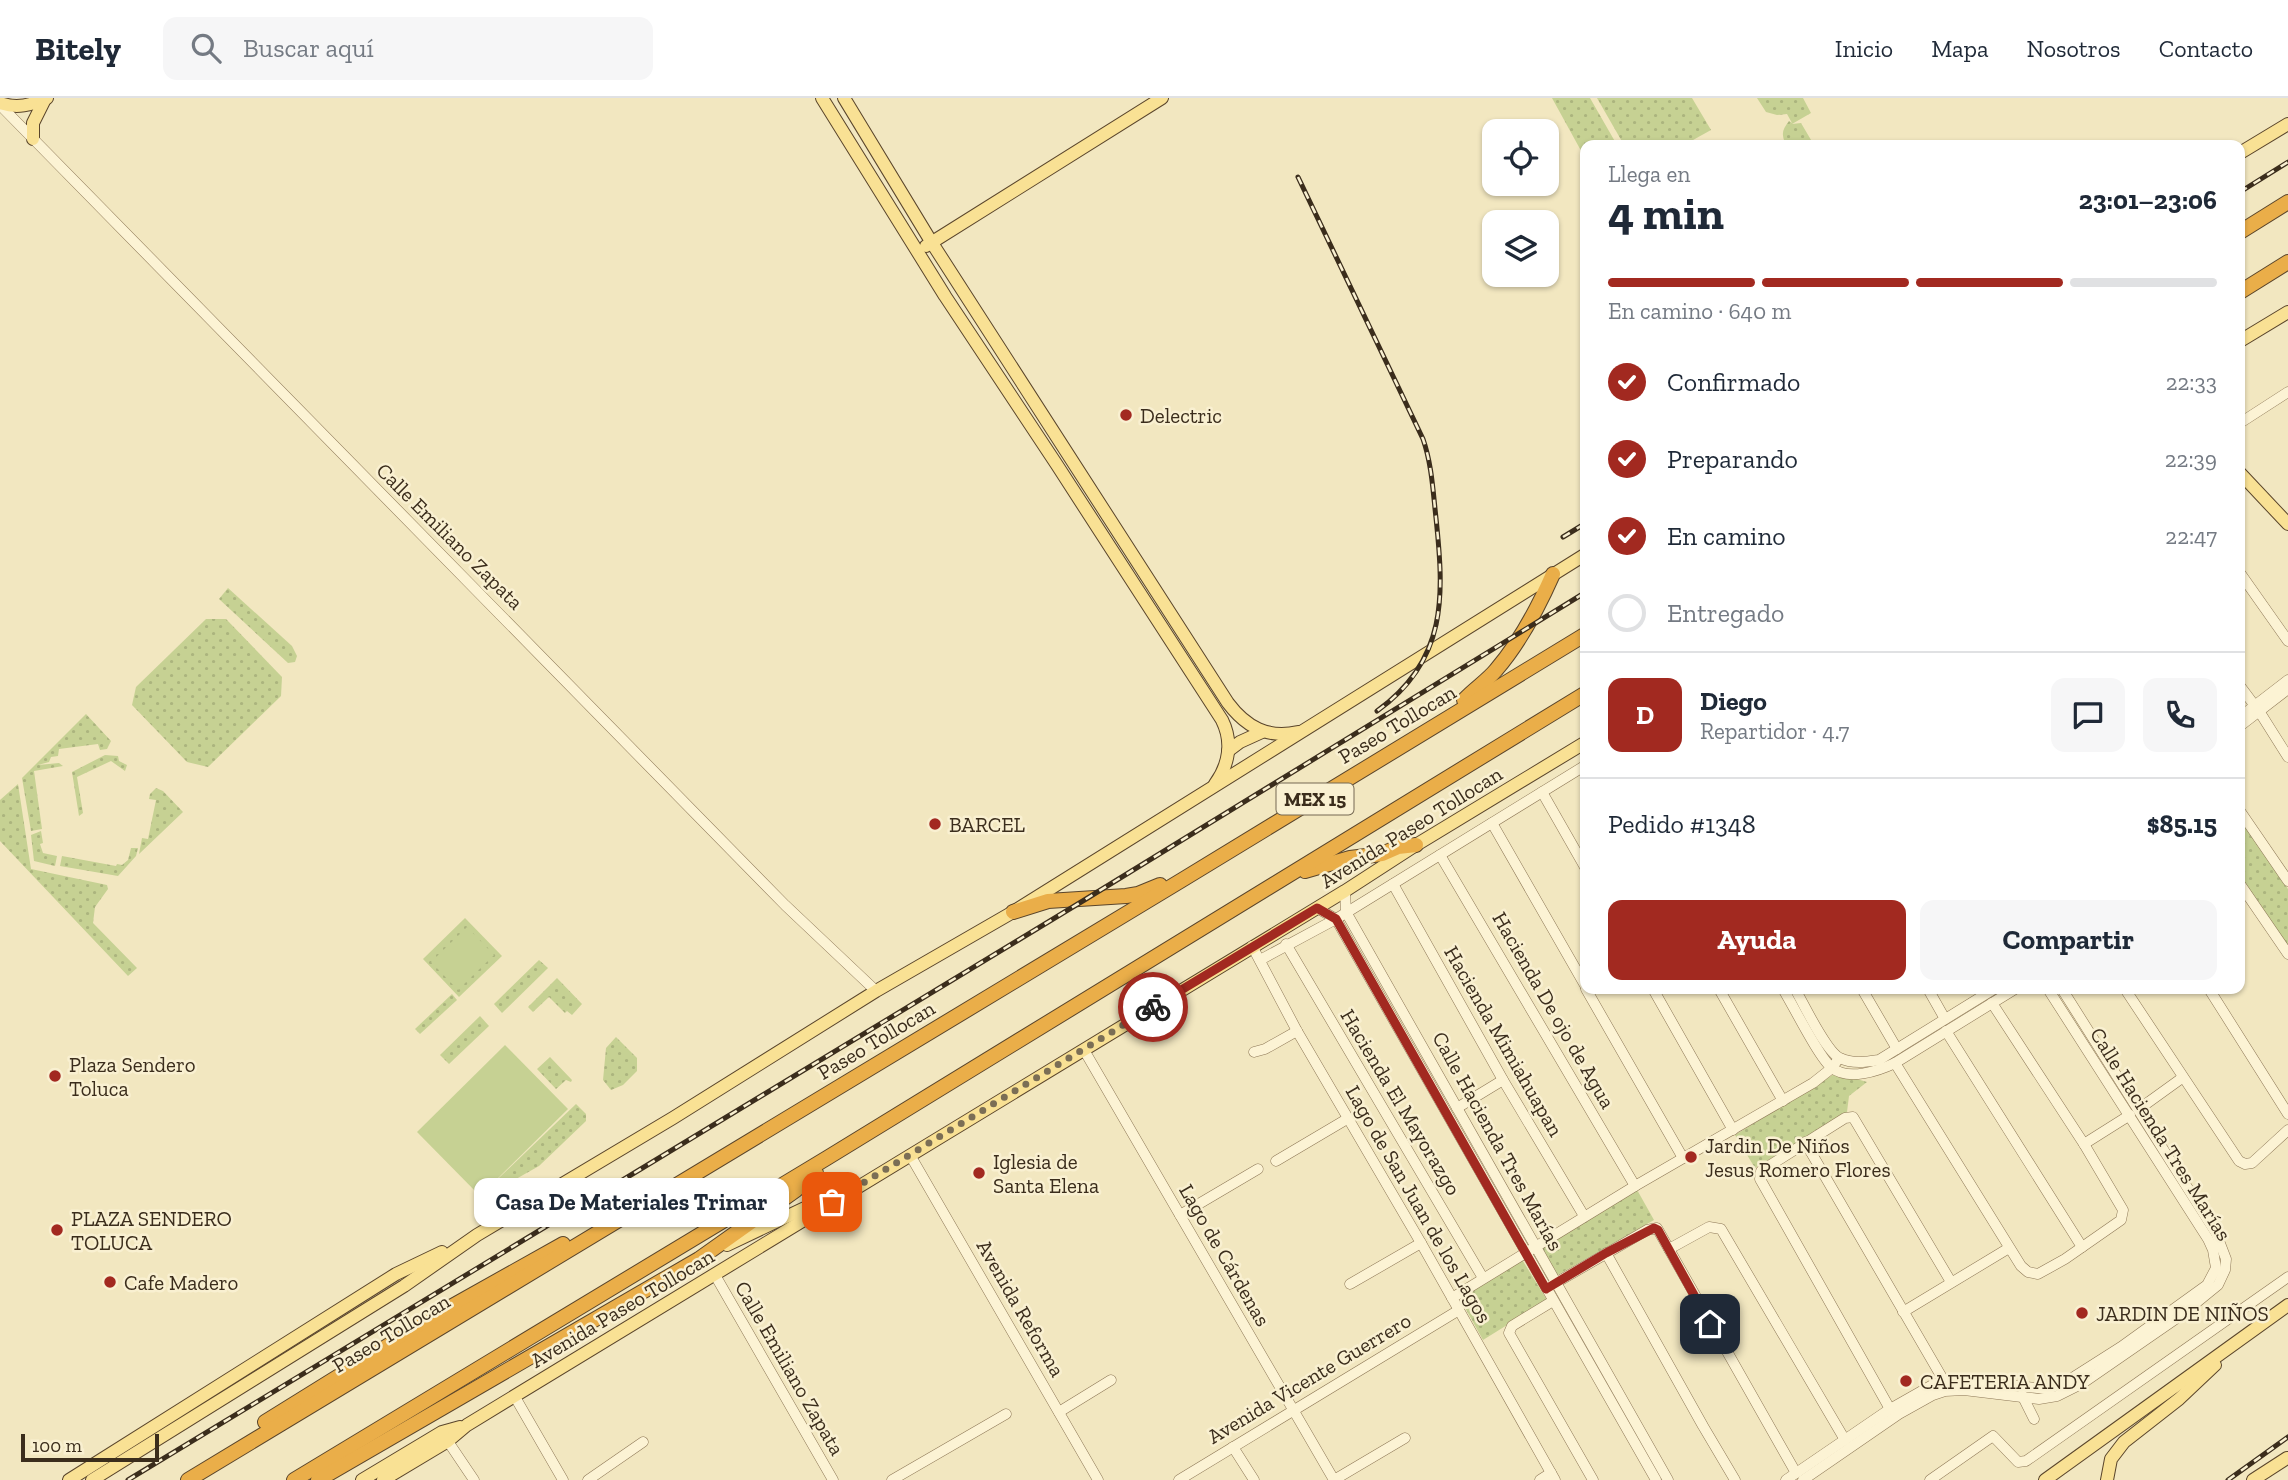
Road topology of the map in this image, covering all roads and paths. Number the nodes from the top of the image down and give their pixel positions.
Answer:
1 (45, 98) edge
2 (822, 98) edge
3 (844, 98) edge
4 (1162, 98) edge
5 (0, 104) edge
6 (2288, 124) edge
7 (33, 139) junction
8 (2245, 150) edge
9 (2288, 202) edge
10 (2245, 229) edge
11 (932, 243) junction
12 (917, 251) junction
13 (2288, 262) edge
14 (2245, 289) edge
15 (2288, 313) edge
16 (2245, 338) edge
17 (2288, 392) edge
18 (2245, 420) edge
19 (1072, 458) junction
20 (1058, 465) junction
21 (2245, 477) edge
22 (2288, 524) edge
23 (1580, 558) edge
24 (1553, 574) junction
25 (2245, 580) edge
26 (1151, 583) junction
27 (1139, 590) junction
28 (1580, 638) edge
29 (2288, 641) edge
30 (1190, 645) junction
31 (1178, 652) junction
32 (2288, 680) edge
33 (2282, 691) edge
34 (2245, 693) edge
35 (1580, 696) edge
36 (2257, 709) junction
37 (2245, 715) edge
38 (1448, 718) junction
39 (2245, 721) edge
40 (1301, 731) junction
41 (1262, 732) junction
42 (1580, 746) edge
43 (1228, 751) junction
44 (2288, 757) edge
45 (1580, 769) edge
46 (1208, 791) junction
47 (1542, 792) junction
48 (2245, 818) edge
49 (1492, 823) junction
50 (1416, 845) junction
51 (1440, 855) junction
52 (1580, 858) edge
53 (1182, 880) junction
54 (1278, 881) junction
55 (2288, 881) edge
56 (1392, 884) junction
57 (1345, 891) junction
58 (2245, 891) edge
59 (1317, 908) junction
60 (1013, 912) junction
61 (1346, 912) junction
62 (1336, 919) junction
63 (1286, 944) junction
64 (1252, 946) junction
65 (2288, 954) edge
66 (1260, 960) junction
67 (1580, 977) edge
68 (876, 991) junction
69 (1589, 994) edge
70 (1656, 994) edge
71 (1722, 994) edge
72 (1786, 994) edge
73 (1798, 994) edge
74 (1865, 994) edge
75 (1931, 994) edge
76 (1988, 994) edge
77 (2007, 994) edge
78 (2052, 994) edge
79 (2065, 994) edge
80 (2128, 994) edge
81 (2212, 994) edge
82 (1992, 1003) junction
83 (1965, 1013) junction
84 (1945, 1019) junction
85 (1297, 1031) junction
86 (1946, 1031) junction
87 (1416, 1035) junction
88 (1405, 1041) junction
89 (1896, 1049) junction
90 (1084, 1050) junction
91 (1254, 1052) dead end
92 (1839, 1058) junction
93 (1895, 1063) junction
94 (2104, 1066) junction
95 (1832, 1068) junction
96 (2182, 1077) junction
97 (1503, 1080) junction
98 (1783, 1101) junction
99 (1457, 1108) junction
100 (2134, 1112) junction
101 (2288, 1114) edge
102 (1347, 1119) junction
103 (1733, 1130) junction
104 (2288, 1130) edge
105 (1805, 1142) junction
106 (2084, 1144) junction
107 (910, 1155) junction
108 (827, 1158) junction
109 (1683, 1158) junction
110 (1486, 1159) junction
111 (1276, 1161) dead end
112 (1476, 1165) junction
113 (1258, 1169) dead end
114 (1635, 1186) junction
115 (855, 1187) junction
116 (1180, 1215) junction
117 (1584, 1216) junction
118 (598, 1233) junction
119 (477, 1235) junction
120 (1421, 1243) junction
121 (1535, 1245) junction
122 (2082, 1247) junction
123 (2009, 1248) junction
124 (1669, 1249) junction
125 (1525, 1251) junction
126 (1606, 1253) junction
127 (699, 1259) junction
128 (715, 1275) junction
129 (2288, 1277) edge
130 (1483, 1278) junction
131 (1951, 1282) junction
132 (1350, 1284) dead end
133 (1551, 1286) junction
134 (1452, 1298) junction
135 (1553, 1301) junction
136 (2288, 1305) edge
137 (1459, 1310) junction
138 (1903, 1312) junction
139 (2231, 1346) junction
140 (1111, 1380) dead end
141 (1944, 1381) junction
142 (2021, 1393) junction
143 (515, 1396) junction
144 (1890, 1409) junction
145 (1293, 1411) junction
146 (1059, 1412) junction
147 (1006, 1413) dead end
148 (2034, 1419) dead end
149 (1869, 1429) junction
150 (445, 1436) junction
151 (1405, 1438) dead end
152 (1845, 1440) junction
153 (643, 1442) dead end
154 (1233, 1447) junction
155 (2288, 1458) edge
156 (1800, 1476) edge
157 (1553, 1477) edge
158 (69, 1480) edge
159 (92, 1480) edge
160 (174, 1480) edge
161 (188, 1480) edge
162 (294, 1480) edge
163 (318, 1480) edge
164 (362, 1480) edge
165 (383, 1480) edge
166 (474, 1480) edge
167 (563, 1480) edge
168 (588, 1480) edge
169 (833, 1480) edge
170 (892, 1480) edge
171 (1098, 1480) edge
172 (1178, 1480) edge
173 (1254, 1480) edge
174 (1334, 1480) edge
175 (1540, 1480) edge
176 (1593, 1480) edge
177 (1656, 1480) edge
178 (1668, 1480) edge
179 (1735, 1480) edge
180 (1786, 1480) edge
181 (1930, 1480) edge
182 (2045, 1480) edge
183 (2107, 1480) edge
184 (2255, 1480) edge

1 - 5 main road
1 - 7 main road
2 - 12 main road
3 - 11 main road
4 - 11 main road
5 - 7 street, Calle Emiliano Zapata
6 - 8 main road
7 - 68 street, Calle Emiliano Zapata
9 - 10 highway
11 - 12 main road
11 - 19 main road
12 - 20 main road
13 - 14 highway
15 - 16 main road
17 - 18 street
19 - 20 street
19 - 26 main road
20 - 27 main road
21 - 22 main road
23 - 24 main road
24 - 38 highway
24 - 40 main road
25 - 29 street
26 - 27 street
26 - 30 main road
27 - 31 main road
28 - 38 highway, Paseo Tollocan / MEX 15
30 - 31 street
30 - 41 main road
31 - 43 main road
32 - 33 street
33 - 36 street
34 - 36 street
35 - 54 highway, MEX 15
36 - 37 street
36 - 39 street
36 - 44 street
38 - 53 highway, Paseo Tollocan / MEX 15
40 - 41 main road
40 - 46 main road
41 - 43 main road
42 - 50 main road, Avenida Paseo Tollocan
43 - 46 main road
45 - 47 street
46 - 60 main road
47 - 49 street
47 - 52 street
48 - 55 street
49 - 51 street
49 - 67 street
50 - 54 highway
50 - 57 main road, Avenida Paseo Tollocan
51 - 56 street
51 - 114 street, Hacienda De ojo de Agua
53 - 60 highway
53 - 118 highway, Paseo Tollocan / MEX 15
54 - 108 highway, MEX 15
56 - 61 street
56 - 97 street, Hacienda Mimiahuapan
57 - 59 main road, Avenida Paseo Tollocan
57 - 61 street, Calle Hacienda Tres Marías
58 - 65 street
59 - 62 street
59 - 64 main road, Avenida Paseo Tollocan
60 - 68 main road
61 - 62 street
61 - 87 street, Calle Hacienda Tres Marías
62 - 63 street
62 - 88 street, Calle Hacienda Tres Marías
63 - 66 street
63 - 130 street, Hacienda El Mayorazgo
64 - 66 street, Lago de San Juan de los Lagos
64 - 90 main road, Avenida Paseo Tollocan
66 - 85 street, Lago de San Juan de los Lagos
68 - 119 main road
69 - 109 street
70 - 103 street
71 - 98 street
72 - 95 street
73 - 92 street
74 - 89 street
75 - 84 street
76 - 83 street
77 - 82 street
78 - 94 street, Calle Hacienda Tres Marías
79 - 94 street, Calle Hacienda Tres Marías
80 - 96 street
81 - 101 street
82 - 83 street
82 - 106 street
83 - 84 street
83 - 86 street
84 - 89 street
85 - 91 street
85 - 102 street, Lago de San Juan de los Lagos
86 - 93 street
86 - 122 street
87 - 88 street
87 - 99 street, Calle Hacienda Tres Marías
88 - 112 street, Calle Hacienda Tres Marías
89 - 92 street
90 - 107 main road, Avenida Paseo Tollocan
90 - 116 street, Lago de Cárdenas
92 - 95 street
93 - 95 street
93 - 123 street
94 - 100 street, Calle Hacienda Tres Marías
95 - 98 street
96 - 100 street
96 - 104 street
97 - 99 street
97 - 117 street, Hacienda Mimiahuapan
98 - 103 street
99 - 110 street, Calle Hacienda Tres Marías
100 - 106 street
100 - 142 street, Calle Hacienda Tres Marías
102 - 111 street
102 - 120 street, Lago de San Juan de los Lagos
103 - 109 street
105 - 131 street
105 - 138 street
105 - 144 street
106 - 122 street
107 - 115 main road, Avenida Paseo Tollocan
107 - 146 street, Avenida Reforma
108 - 127 highway
108 - 162 highway, MEX 15
109 - 114 street
110 - 112 street
110 - 121 street, Calle Hacienda Tres Marías
112 - 125 street, Calle Hacienda Tres Marías
113 - 116 street
114 - 117 street
115 - 127 main road
115 - 128 main road, Avenida Paseo Tollocan
116 - 145 street, Lago de Cárdenas
117 - 121 street
118 - 160 highway
118 - 161 highway, Paseo Tollocan / MEX 15
119 - 158 main road
119 - 159 main road
120 - 132 street
120 - 134 street, Lago de San Juan de los Lagos
121 - 125 street
121 - 133 street, Calle Hacienda Tres Marías
122 - 123 street
123 - 131 street
124 - 126 street
124 - 152 street
124 - 156 street
125 - 130 street
125 - 133 street, Calle Hacienda Tres Marías
126 - 133 street
126 - 179 street
127 - 163 highway
128 - 143 main road, Avenida Paseo Tollocan
128 - 169 street, Calle Emiliano Zapata
129 - 181 street
130 - 134 street
131 - 138 street
133 - 135 street, Calle Hacienda Tres Marías
133 - 178 street, Calle Hacienda Tres Marías
134 - 137 street, Lago de San Juan de los Lagos
135 - 176 street
135 - 177 street, Calle Hacienda Tres Marías
136 - 139 main road
137 - 145 street, Avenida Vicente Guerrero
137 - 157 street, Lago de San Juan de los Lagos
138 - 141 street
139 - 182 main road
139 - 183 main road
140 - 146 street
141 - 142 street, Calle Hacienda Tres Marías
141 - 144 street, Calle Hacienda Tres Marías
142 - 148 street
142 - 149 street, Calle Hacienda Tres Marías
143 - 150 main road, Avenida Paseo Tollocan
143 - 167 street
144 - 149 street, Calle Hacienda Tres Marías
145 - 154 street, Avenida Vicente Guerrero
145 - 174 street, Lago de Cárdenas
146 - 171 street, Avenida Reforma
147 - 170 street
149 - 152 street, Calle Hacienda Tres Marías
149 - 156 street, Calle Hacienda Tres Marías
150 - 164 main road, Avenida Paseo Tollocan
150 - 165 main road, Avenida Paseo Tollocan
150 - 166 street
151 - 174 street
152 - 156 street, Calle Hacienda Tres Marías
153 - 168 street
154 - 172 street, Avenida Vicente Guerrero
154 - 173 street
155 - 184 main road
156 - 180 street, Calle Hacienda Tres Marías
157 - 175 street

